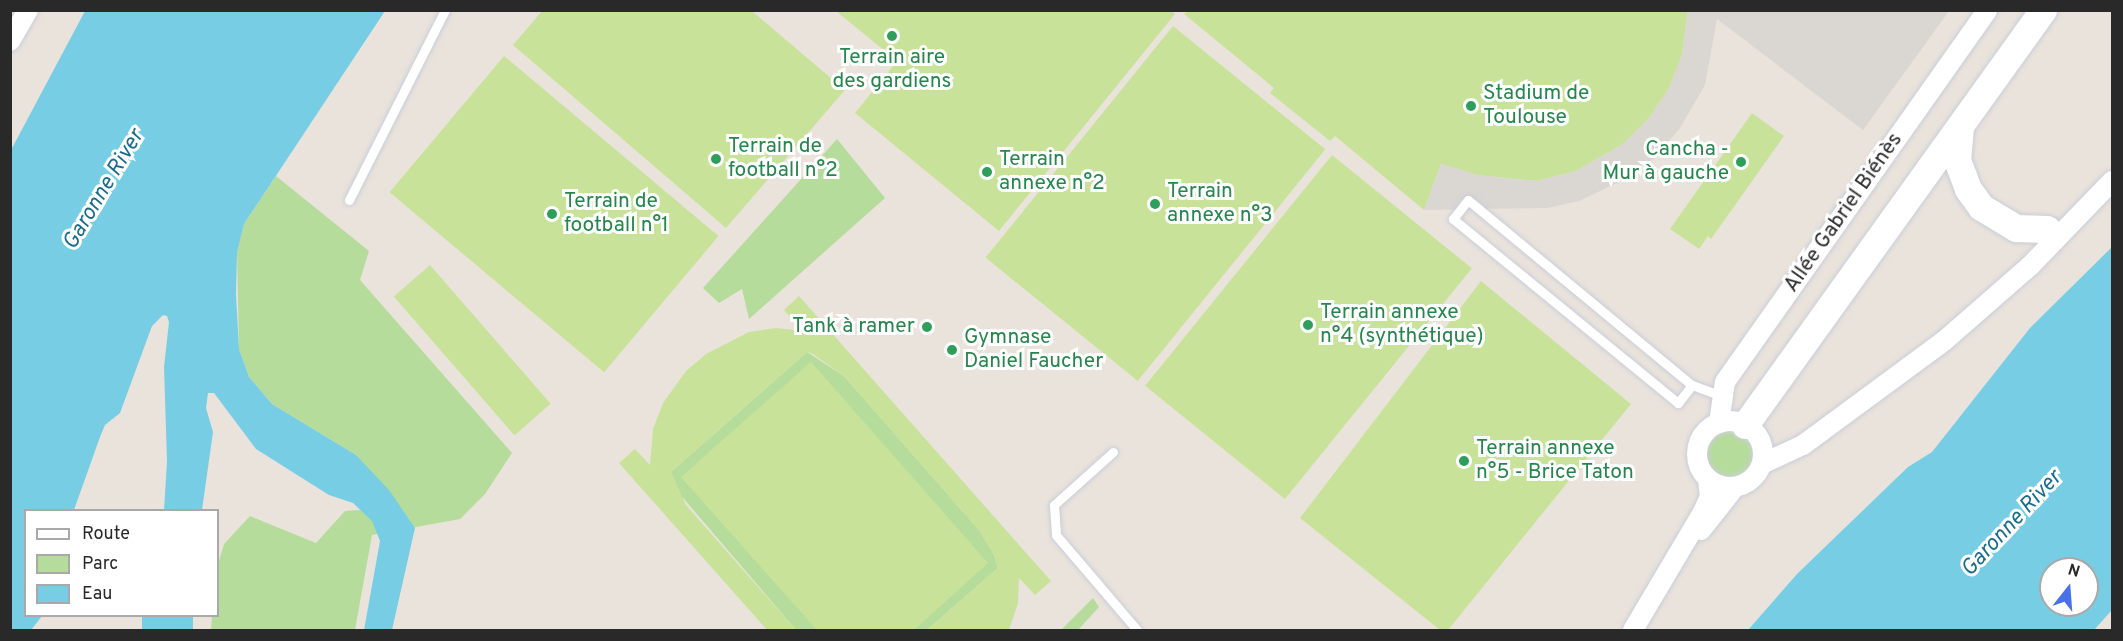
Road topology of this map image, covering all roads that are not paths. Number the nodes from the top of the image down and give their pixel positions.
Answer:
1 (28, 10) edge
2 (445, 10) edge
3 (1987, 10) edge
4 (2043, 10) edge
5 (10, 41) edge
6 (1960, 127) junction
7 (2112, 181) edge
8 (349, 200) dead end
9 (2059, 228) junction
10 (1692, 385) junction
11 (1722, 396) junction
12 (1732, 424) junction
13 (1113, 452) dead end
14 (1762, 464) junction
15 (1708, 480) junction
16 (1735, 487) junction
17 (1686, 545) junction
18 (1137, 630) edge
19 (1634, 630) edge

1 - 5 street
2 - 8 lane
3 - 11 street, Allée Gabriel Biénès
4 - 6 main road
6 - 9 main road
6 - 12 main road
7 - 9 street
9 - 14 street
10 - 10 lane
10 - 11 lane
11 - 12 street, Allée Gabriel Biénès
12 - 14 street
12 - 15 street
13 - 18 lane
14 - 16 street
15 - 16 street
15 - 17 street
16 - 17 street
17 - 19 street

